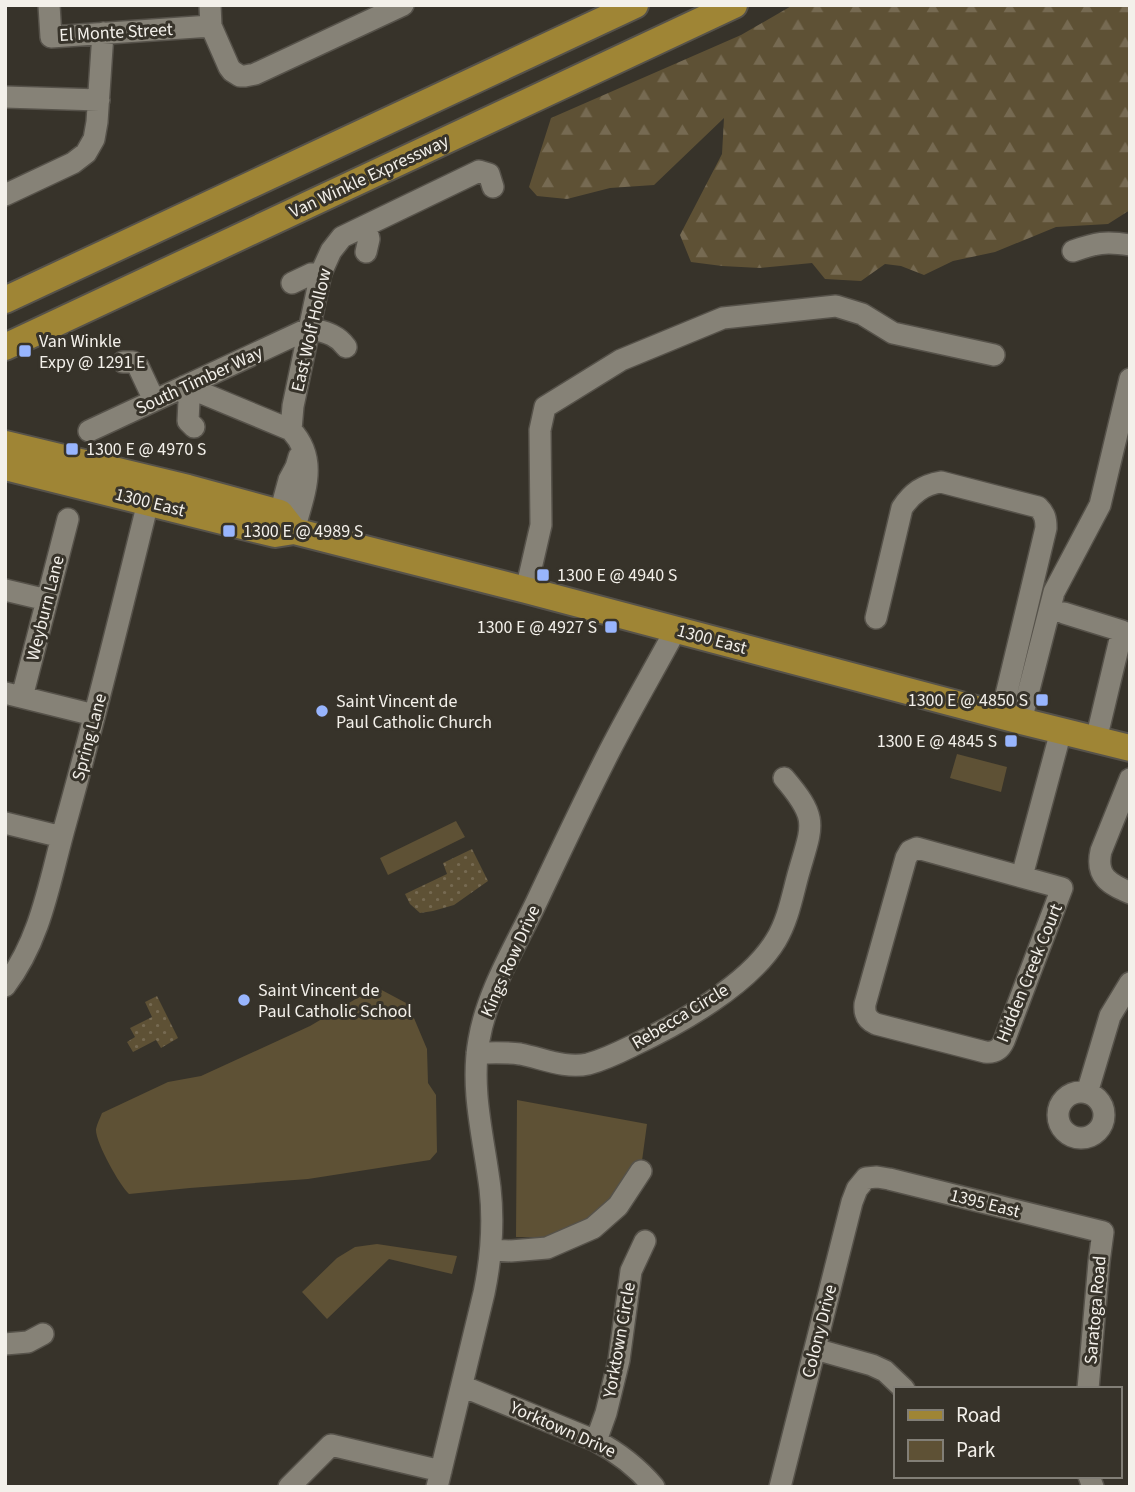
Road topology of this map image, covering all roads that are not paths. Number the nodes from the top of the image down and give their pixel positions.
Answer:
1 (49, 5) edge
2 (403, 5) edge
3 (635, 5) edge
4 (734, 5) edge
5 (211, 16) edge
6 (103, 33) junction
7 (5, 97) edge
8 (99, 100) junction
9 (493, 187) dead end
10 (5, 195) edge
11 (366, 226) junction
12 (1130, 246) edge
13 (1073, 251) dead end
14 (366, 252) dead end
15 (321, 273) junction
16 (292, 283) dead end
17 (5, 300) edge
18 (310, 328) junction
19 (5, 347) edge
20 (346, 347) dead end
21 (994, 355) dead end
22 (123, 362) dead end
23 (1130, 379) edge
24 (185, 386) junction
25 (154, 400) junction
26 (194, 427) dead end
27 (290, 430) junction
28 (89, 431) dead end
29 (5, 444) edge
30 (5, 467) edge
31 (151, 491) junction
32 (68, 519) dead end
33 (287, 522) junction
34 (5, 590) edge
35 (526, 590) junction
36 (47, 600) junction
37 (1064, 614) dead end
38 (876, 618) dead end
39 (676, 629) junction
40 (14, 695) edge
41 (94, 715) junction
42 (1011, 719) junction
43 (1061, 731) junction
44 (1096, 740) junction
45 (1130, 748) edge
46 (783, 778) dead end
47 (1130, 779) edge
48 (5, 823) edge
49 (62, 837) junction
50 (1022, 876) junction
51 (1130, 893) edge
52 (1130, 983) edge
53 (5, 986) edge
54 (477, 1053) junction
55 (1087, 1093) dead end
56 (641, 1171) dead end
57 (866, 1178) joint
58 (1103, 1232) joint
59 (645, 1241) dead end
60 (491, 1250) junction
61 (43, 1334) dead end
62 (5, 1344) edge
63 (815, 1349) junction
64 (462, 1386) junction
65 (902, 1387) edge
66 (1088, 1387) edge
67 (596, 1441) junction
68 (439, 1479) edge
69 (289, 1487) edge
70 (654, 1487) edge
71 (780, 1487) edge

1 - 6 street, El Monte Street
2 - 5 street
3 - 17 main road
4 - 19 main road, Van Winkle Expressway
5 - 6 street, El Monte Street
6 - 8 street
7 - 8 street
8 - 10 street
9 - 11 street, East Wolf Hollow
11 - 14 street
11 - 15 street, East Wolf Hollow
12 - 13 street
15 - 16 street
15 - 18 street, East Wolf Hollow
18 - 20 street
18 - 24 street, South Timber Way
18 - 27 street, East Wolf Hollow
21 - 35 street
22 - 25 street
23 - 42 street
24 - 25 street, South Timber Way
24 - 26 street
24 - 27 street
25 - 28 street, South Timber Way
27 - 33 street
29 - 31 main road, 1300 East
30 - 31 main road, 1300 East
31 - 33 main road, 1300 East
31 - 41 street, Spring Lane
32 - 36 street, Weyburn Lane
33 - 35 main road, 1300 East
34 - 36 street
35 - 39 main road, 1300 East
36 - 40 street, Weyburn Lane
37 - 44 street
38 - 42 street
39 - 42 main road, 1300 East
39 - 54 street, Kings Row Drive
40 - 41 street
41 - 49 street, Spring Lane
42 - 43 main road, 1300 East
43 - 44 main road, 1300 East
43 - 50 street
44 - 45 main road, 1300 East
46 - 54 street, Rebecca Circle
47 - 51 street
48 - 49 street
49 - 53 street, Spring Lane
50 - 50 street, Hidden Creek Court
52 - 55 street
54 - 60 street, Kings Row Drive
56 - 60 street
57 - 58 street, 1395 East
57 - 63 street, Colony Drive
58 - 66 street, Saratoga Road
59 - 67 street, Yorktown Circle
60 - 64 street, Kings Row Drive
61 - 62 street
63 - 65 street
63 - 71 street, Colony Drive
64 - 67 street, Yorktown Drive
64 - 68 street, Kings Row Drive
67 - 70 street, Yorktown Drive
68 - 69 street

